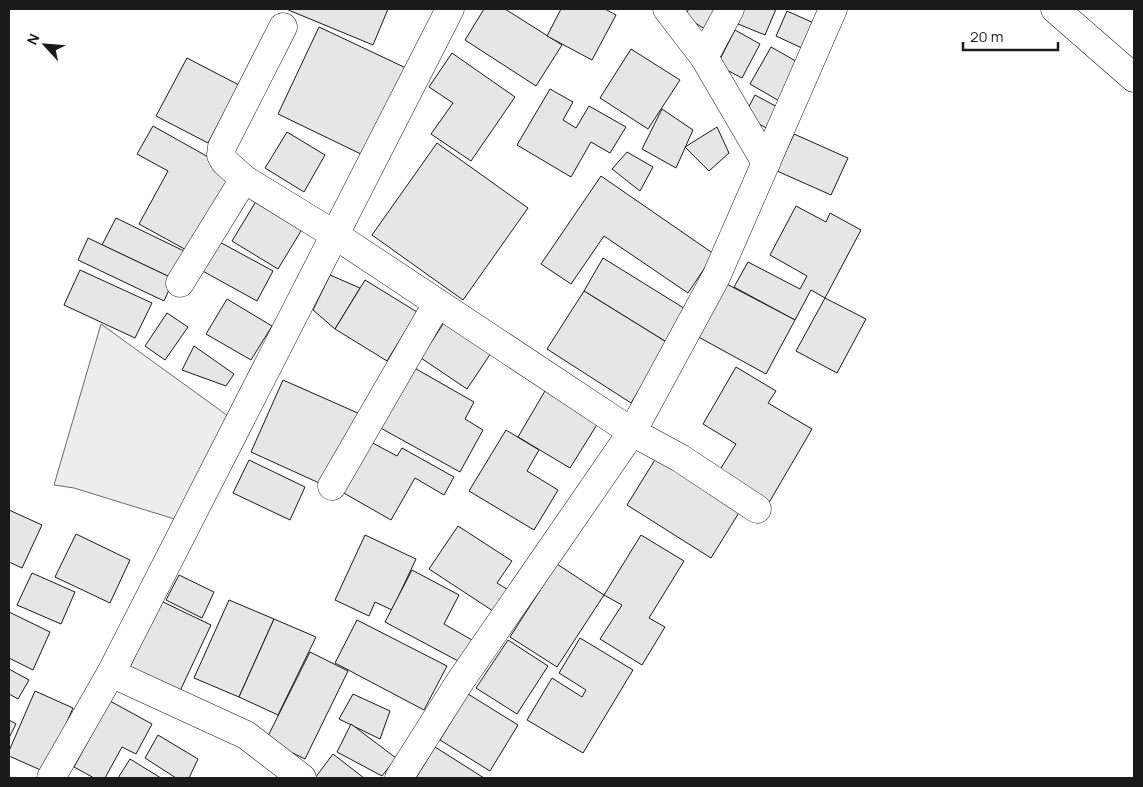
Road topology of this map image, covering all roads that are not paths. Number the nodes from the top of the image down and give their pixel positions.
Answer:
1 (450, 9) edge
2 (667, 9) edge
3 (730, 9) edge
4 (833, 9) edge
5 (1055, 9) edge
6 (283, 27) dead end
7 (704, 57) junction
8 (1134, 78) edge
9 (766, 163) junction
10 (244, 179) junction
11 (335, 235) junction
12 (180, 283) dead end
13 (437, 304) junction
14 (632, 432) junction
15 (332, 486) dead end
16 (757, 509) dead end
17 (111, 673) junction
18 (51, 778) edge
19 (302, 778) edge
20 (399, 778) edge

1 - 11 street
2 - 7 street
3 - 7 street
4 - 9 street
5 - 8 street
6 - 10 street
7 - 9 street
9 - 14 street
10 - 11 street
10 - 12 street
11 - 13 street
11 - 17 street
13 - 14 street
13 - 15 street
14 - 16 street
14 - 20 street
17 - 18 street
17 - 19 street

